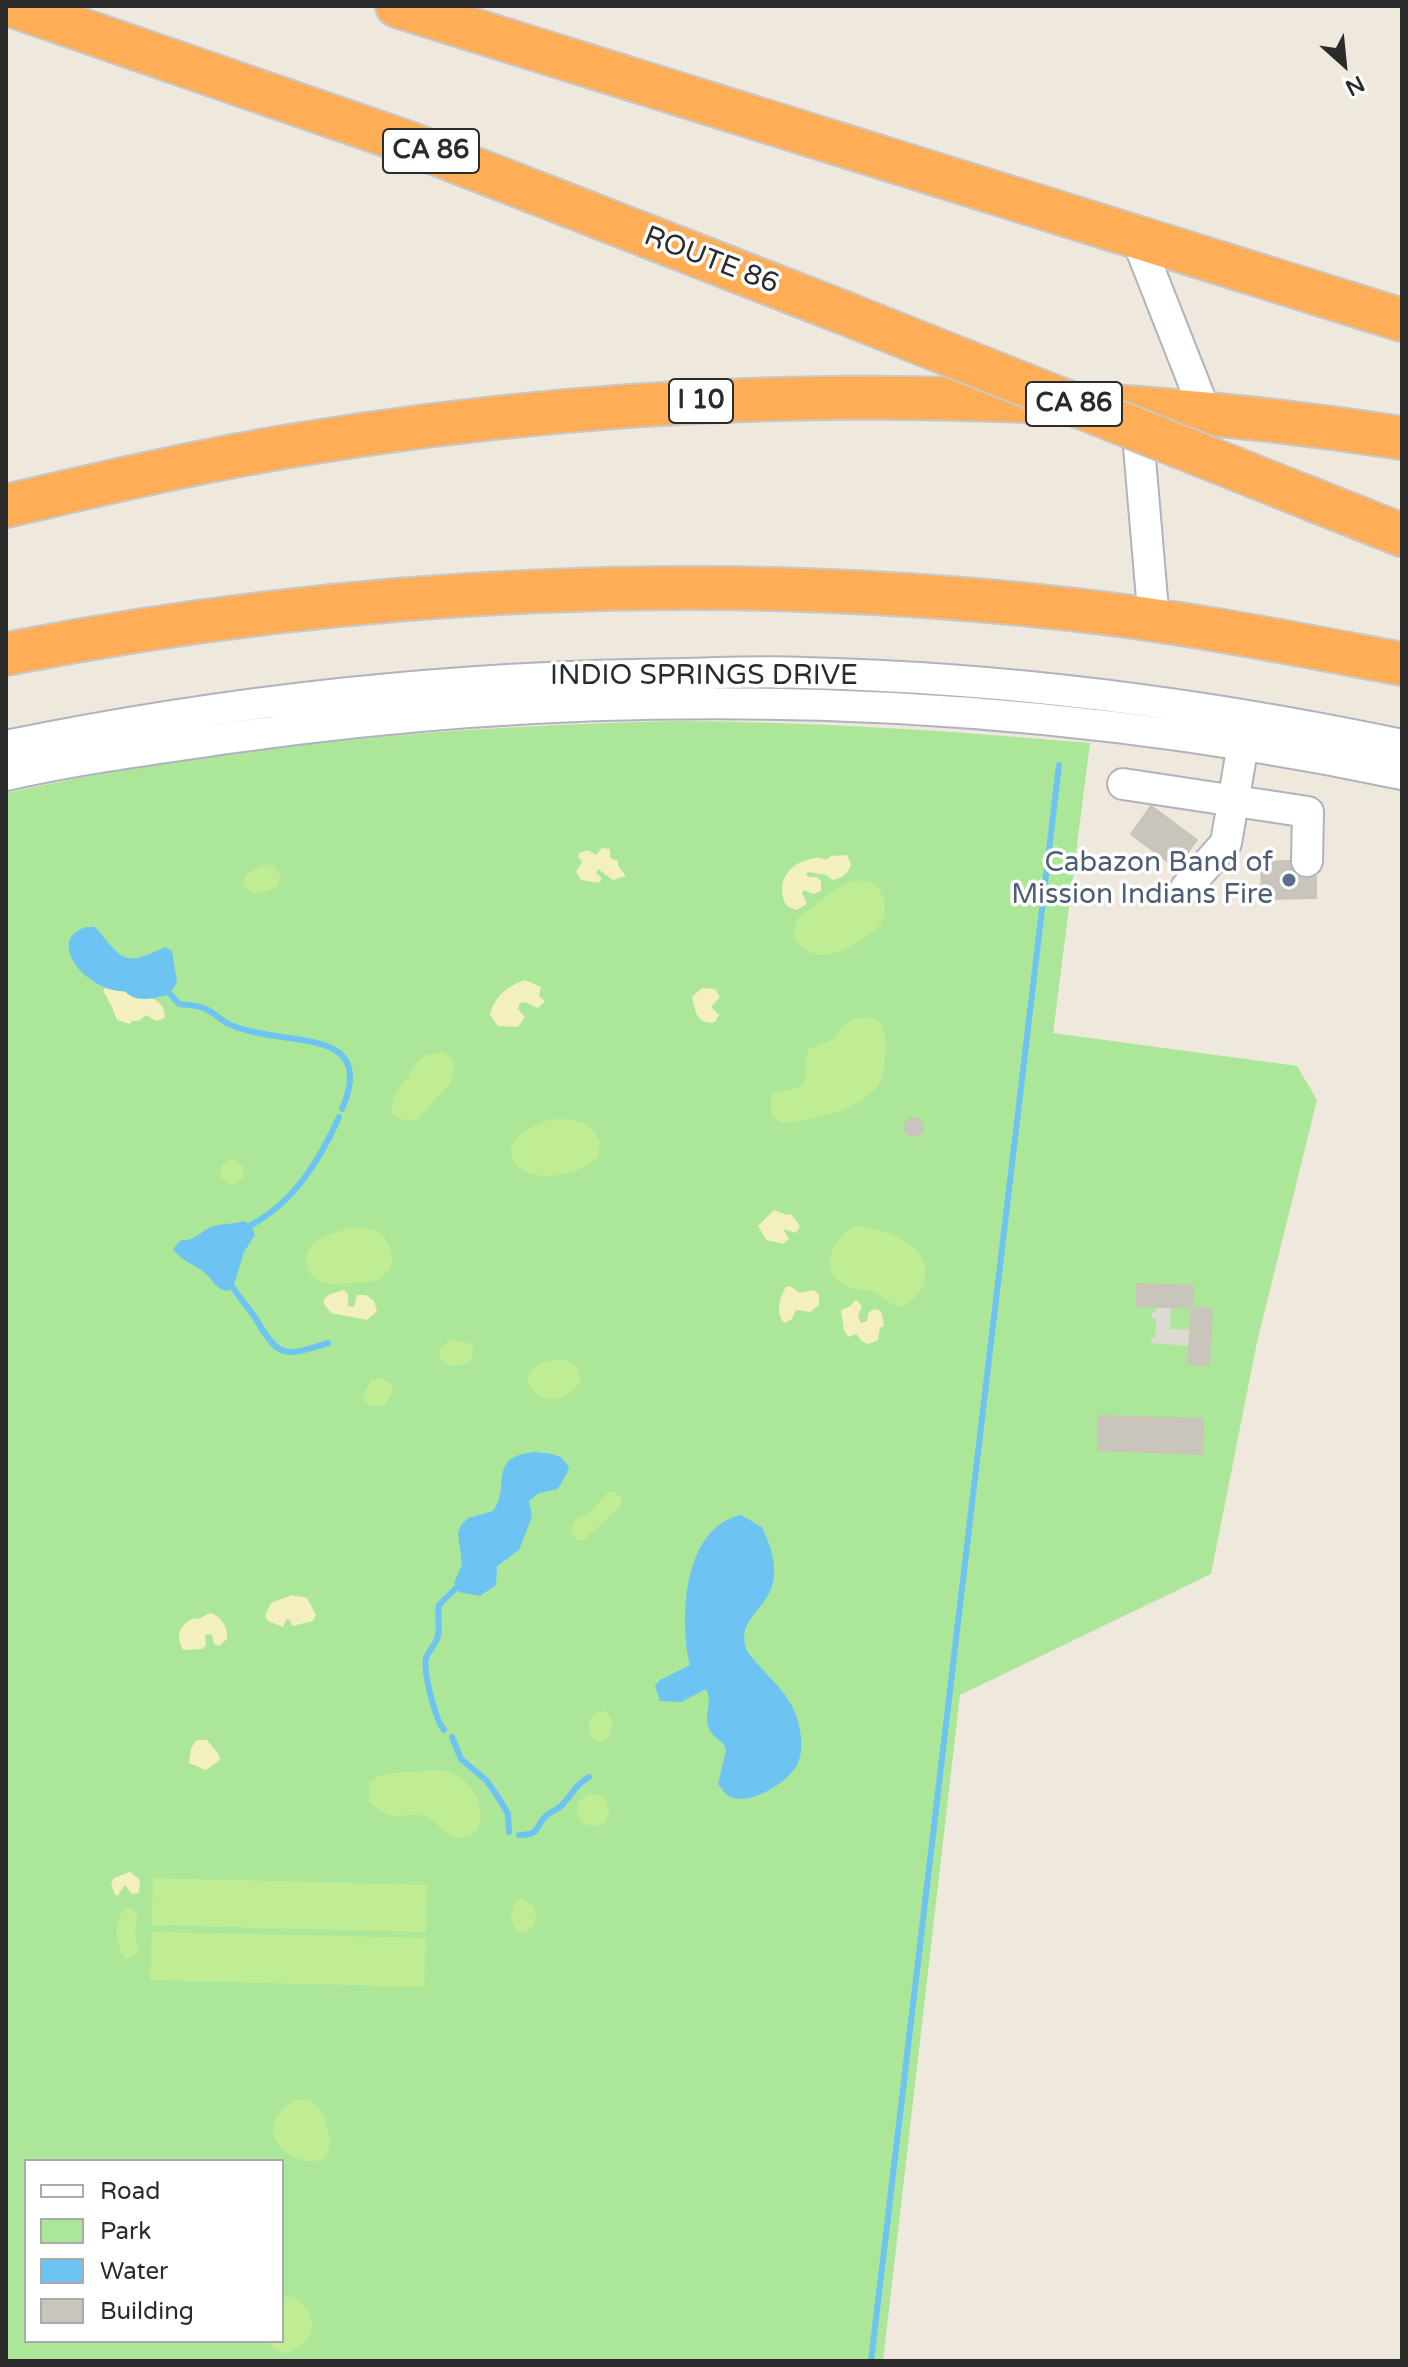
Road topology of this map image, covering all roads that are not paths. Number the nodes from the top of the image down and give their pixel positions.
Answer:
1 (13, 6) edge
2 (397, 6) edge
3 (1136, 236) junction
4 (1402, 320) edge
5 (1135, 408) junction
6 (1206, 414) junction
7 (1402, 438) edge
8 (6, 506) edge
9 (1402, 535) edge
10 (1154, 622) junction
11 (6, 654) edge
12 (1402, 664) edge
13 (1246, 731) junction
14 (1402, 745) edge
15 (6, 746) edge
16 (1402, 774) edge
17 (6, 775) edge
18 (1123, 784) dead end
19 (1235, 801) junction
20 (1300, 861) dead end
21 (1186, 888) dead end

1 - 9 highway, ROUTE 86 / CA 86, bridge
2 - 3 highway
3 - 4 highway
3 - 6 lane
5 - 6 highway, I 10
5 - 8 highway, I 10
5 - 10 lane
6 - 7 highway, I 10
10 - 11 highway
10 - 12 highway
13 - 14 lane, INDIO SPRINGS DRIVE
13 - 15 lane, INDIO SPRINGS DRIVE
13 - 16 lane, INDIO SPRINGS DRIVE
13 - 17 lane, INDIO SPRINGS DRIVE
13 - 19 lane
18 - 19 lane
19 - 20 lane
19 - 21 lane

